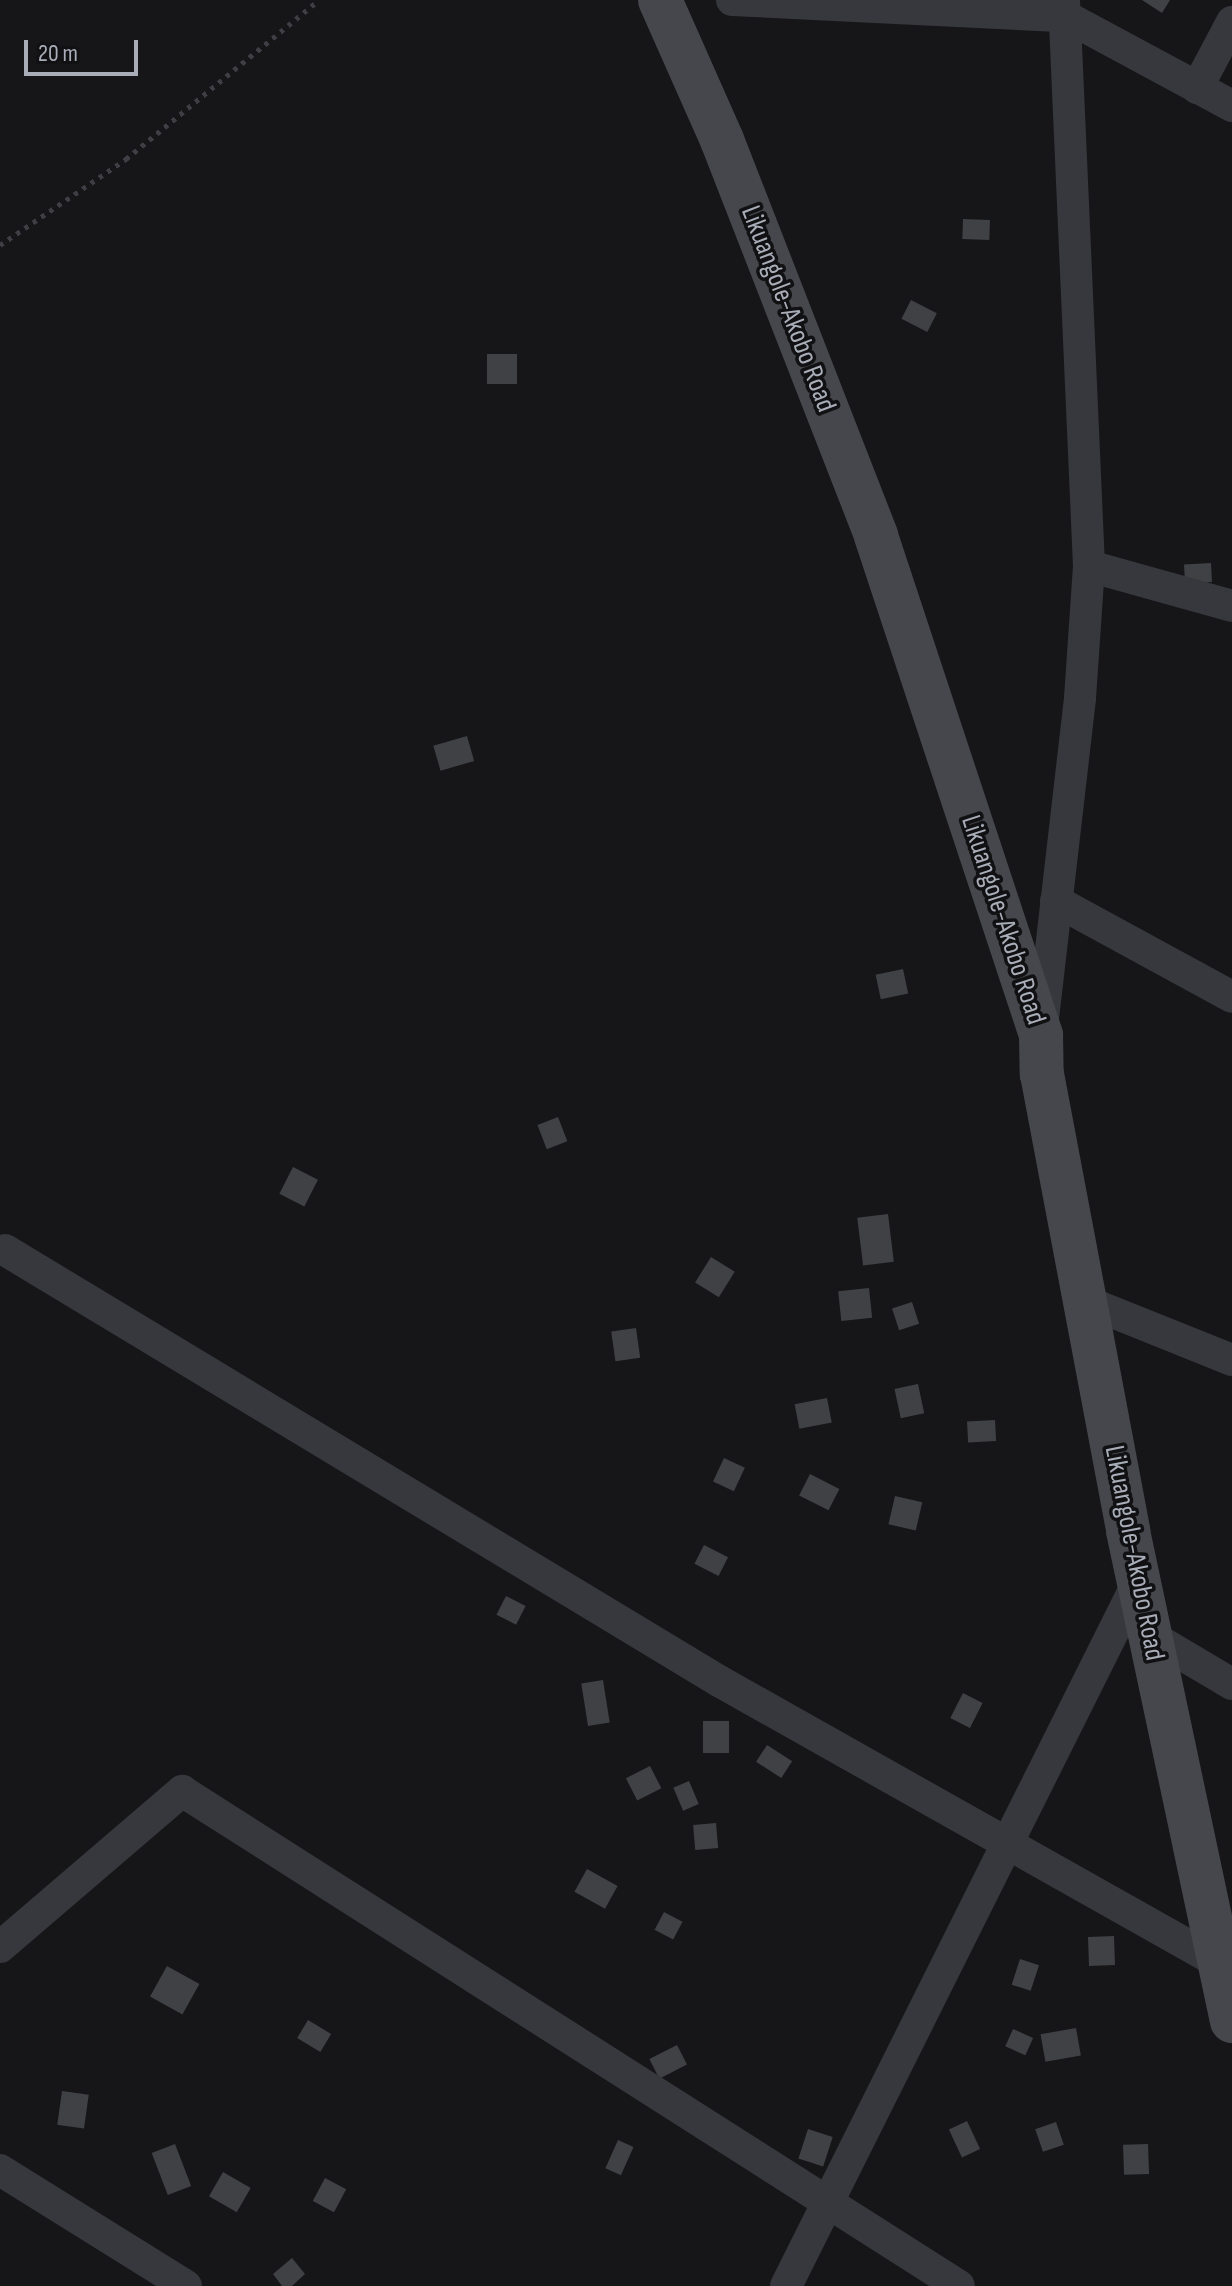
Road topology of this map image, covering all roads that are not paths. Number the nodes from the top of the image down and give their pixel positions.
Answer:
1 (660, 0) edge
2 (732, 0) edge
3 (1065, 8) edge
4 (1232, 22) edge
5 (1197, 88) junction
6 (1232, 106) edge
7 (1089, 566) junction
8 (1232, 606) edge
9 (1056, 901) junction
10 (1232, 997) edge
11 (1041, 1035) junction
12 (5, 1250) dead end
13 (1085, 1301) junction
14 (1232, 1360) edge
15 (1140, 1578) junction
16 (1151, 1636) junction
17 (1232, 1683) edge
18 (1007, 1843) junction
19 (0, 1947) edge
20 (1218, 1962) junction
21 (1232, 2021) edge
22 (0, 2170) edge
23 (828, 2203) junction
24 (186, 2286) edge
25 (786, 2286) edge
26 (959, 2286) edge

1 - 11 street, Likuangole-Akobo Road
2 - 3 street
3 - 5 street
3 - 7 street
4 - 5 street
5 - 6 street
7 - 8 street
7 - 9 street
9 - 10 street
9 - 11 street
11 - 13 street, Likuangole-Akobo Road
12 - 18 street
13 - 14 street
13 - 15 street, Likuangole-Akobo Road
15 - 16 street, Likuangole-Akobo Road
15 - 18 street
16 - 17 street
16 - 20 street, Likuangole-Akobo Road
18 - 20 street
18 - 23 street
19 - 23 street
20 - 21 street, Likuangole-Akobo Road
22 - 24 street
23 - 25 street
23 - 26 street

